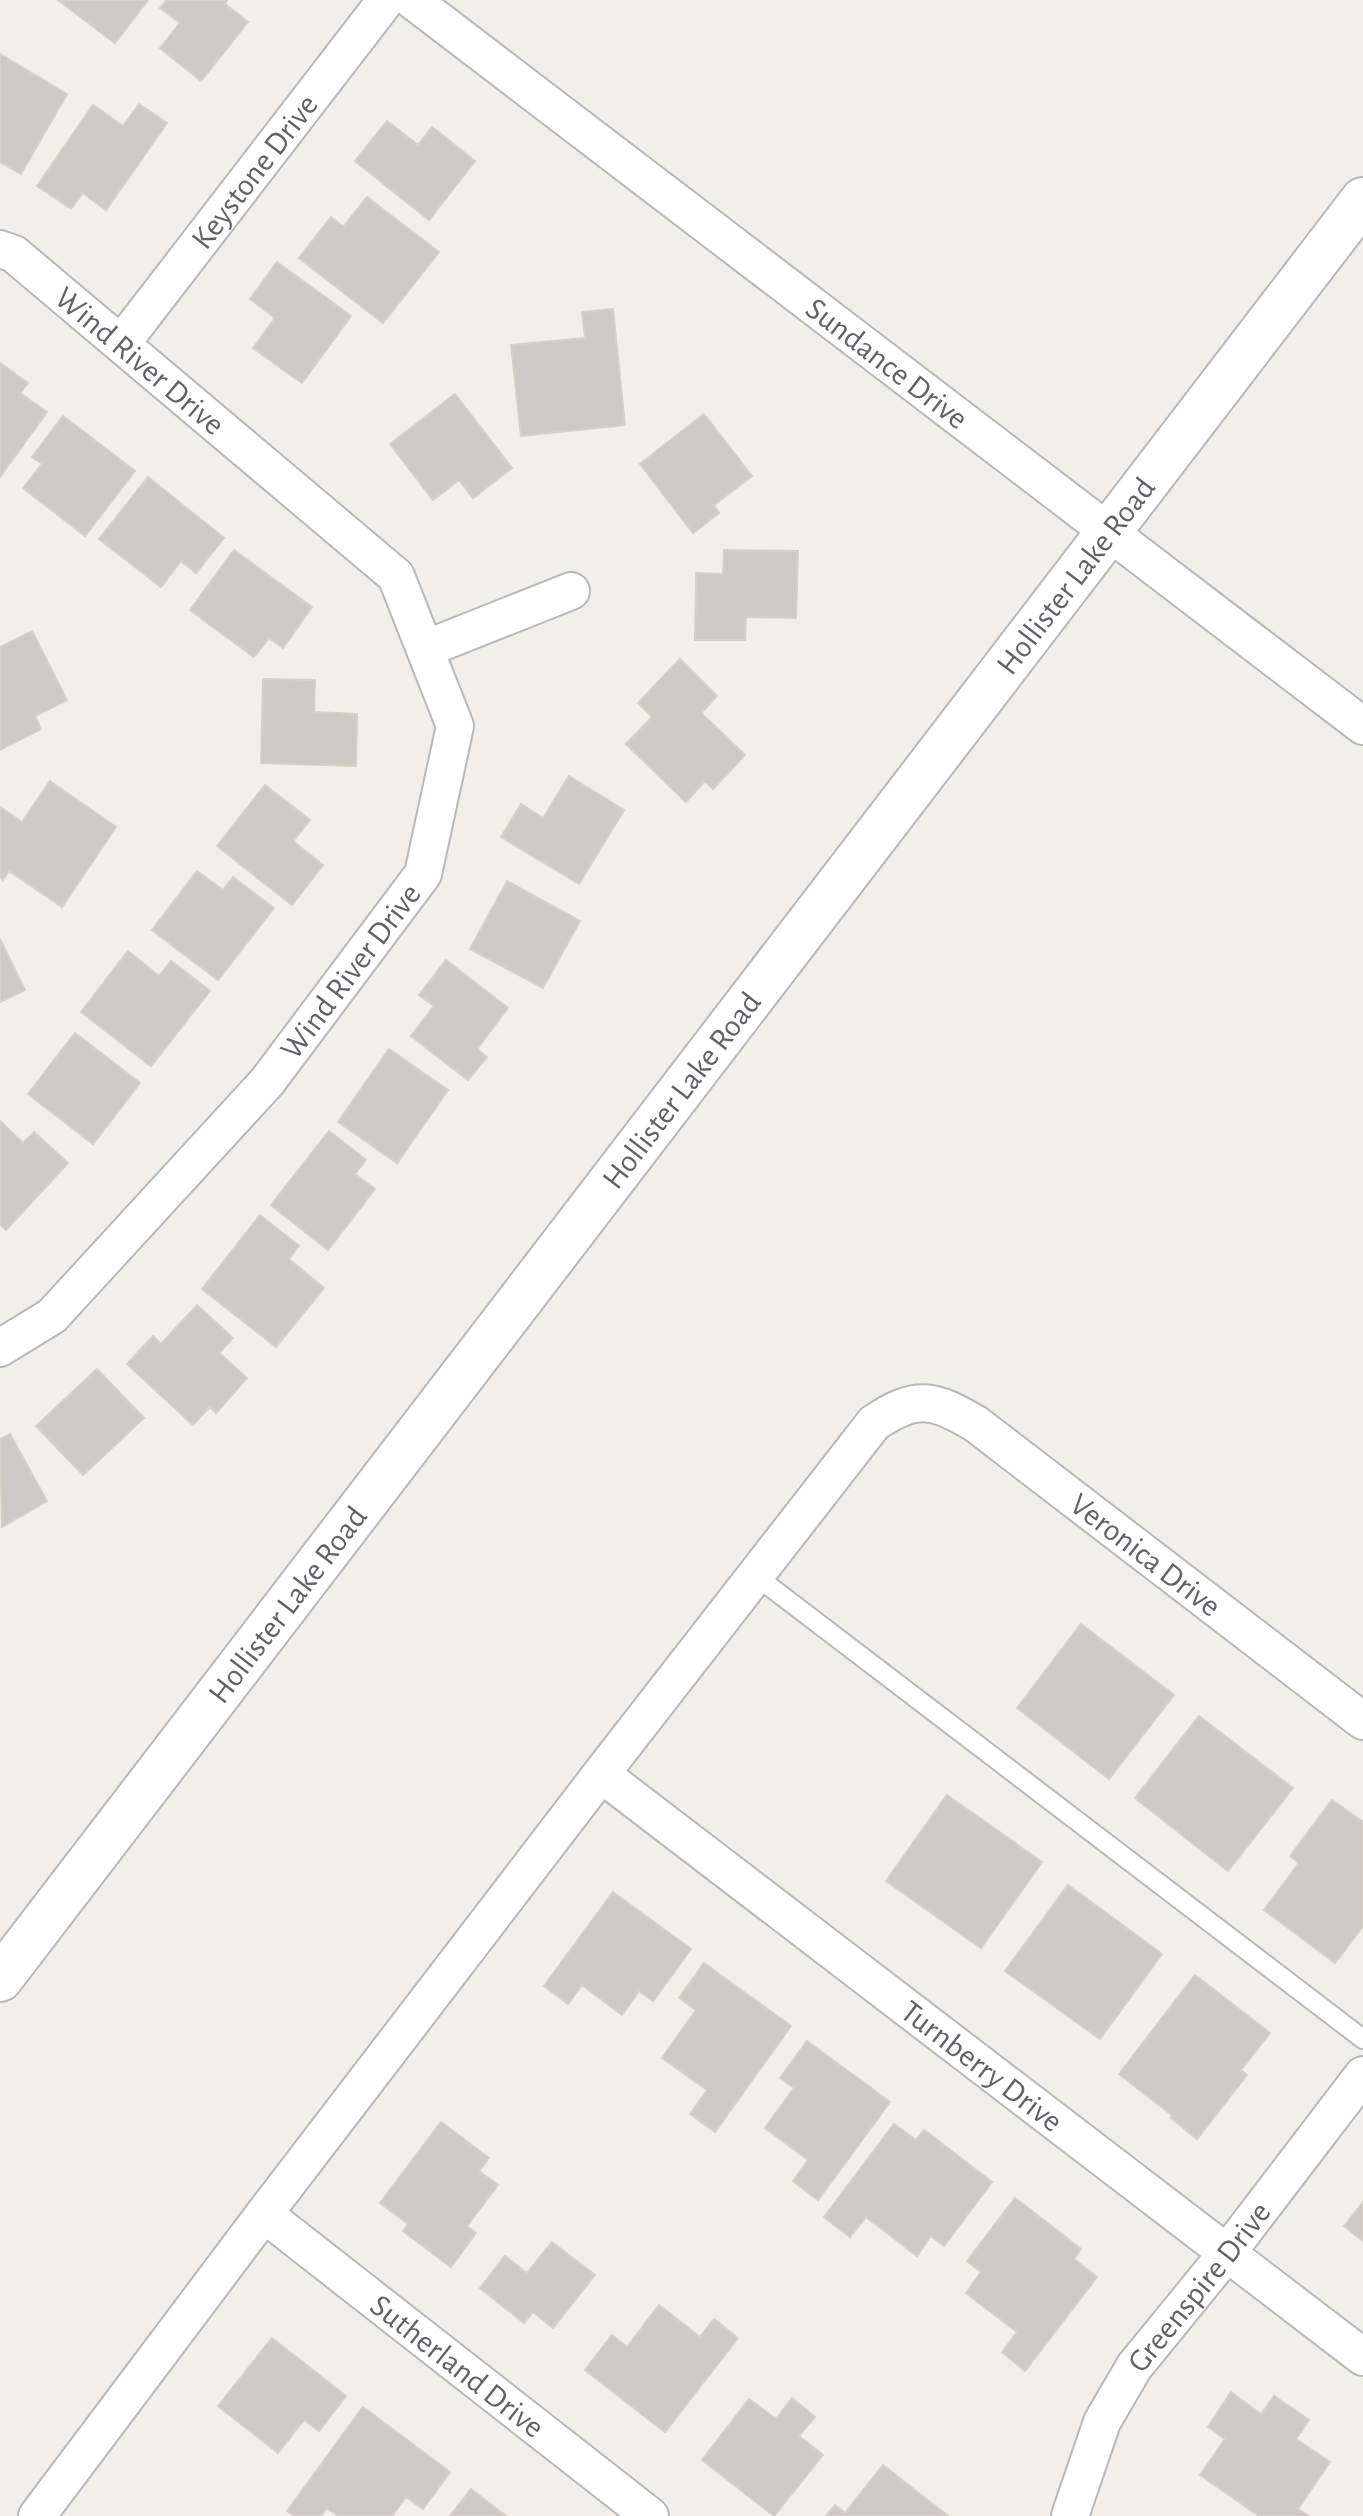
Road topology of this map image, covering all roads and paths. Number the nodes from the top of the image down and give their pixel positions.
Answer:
1 (386, 0) edge
2 (412, 0) edge
3 (1363, 200) edge
4 (0, 249) edge
5 (121, 344) junction
6 (1109, 532) junction
7 (571, 591) dead end
8 (425, 649) junction
9 (1363, 726) edge
10 (0, 1348) edge
11 (756, 1576) junction
12 (1363, 1721) edge
13 (601, 1774) junction
14 (0, 1979) edge
15 (1363, 2039) edge
16 (1363, 2075) edge
17 (264, 2214) junction
18 (1227, 2253) junction
19 (1363, 2357) edge
20 (37, 2516) edge
21 (650, 2516) edge
22 (1070, 2516) edge

1 - 5 street, Keystone Drive
2 - 6 street, Sundance Drive
3 - 6 street, Hollister Lake Road
4 - 5 street, Wind River Drive
5 - 8 street, Wind River Drive
6 - 9 street, Sundance Drive
6 - 14 street, Hollister Lake Road
7 - 8 street
8 - 10 street, Wind River Drive
11 - 12 street, Veronica Drive
11 - 13 street
11 - 15 lane
13 - 17 street
13 - 18 street, Turnberry Drive
16 - 18 street, Greenspire Drive
17 - 20 street
17 - 21 street, Sutherland Drive
18 - 19 street, Turnberry Drive
18 - 22 street, Greenspire Drive

